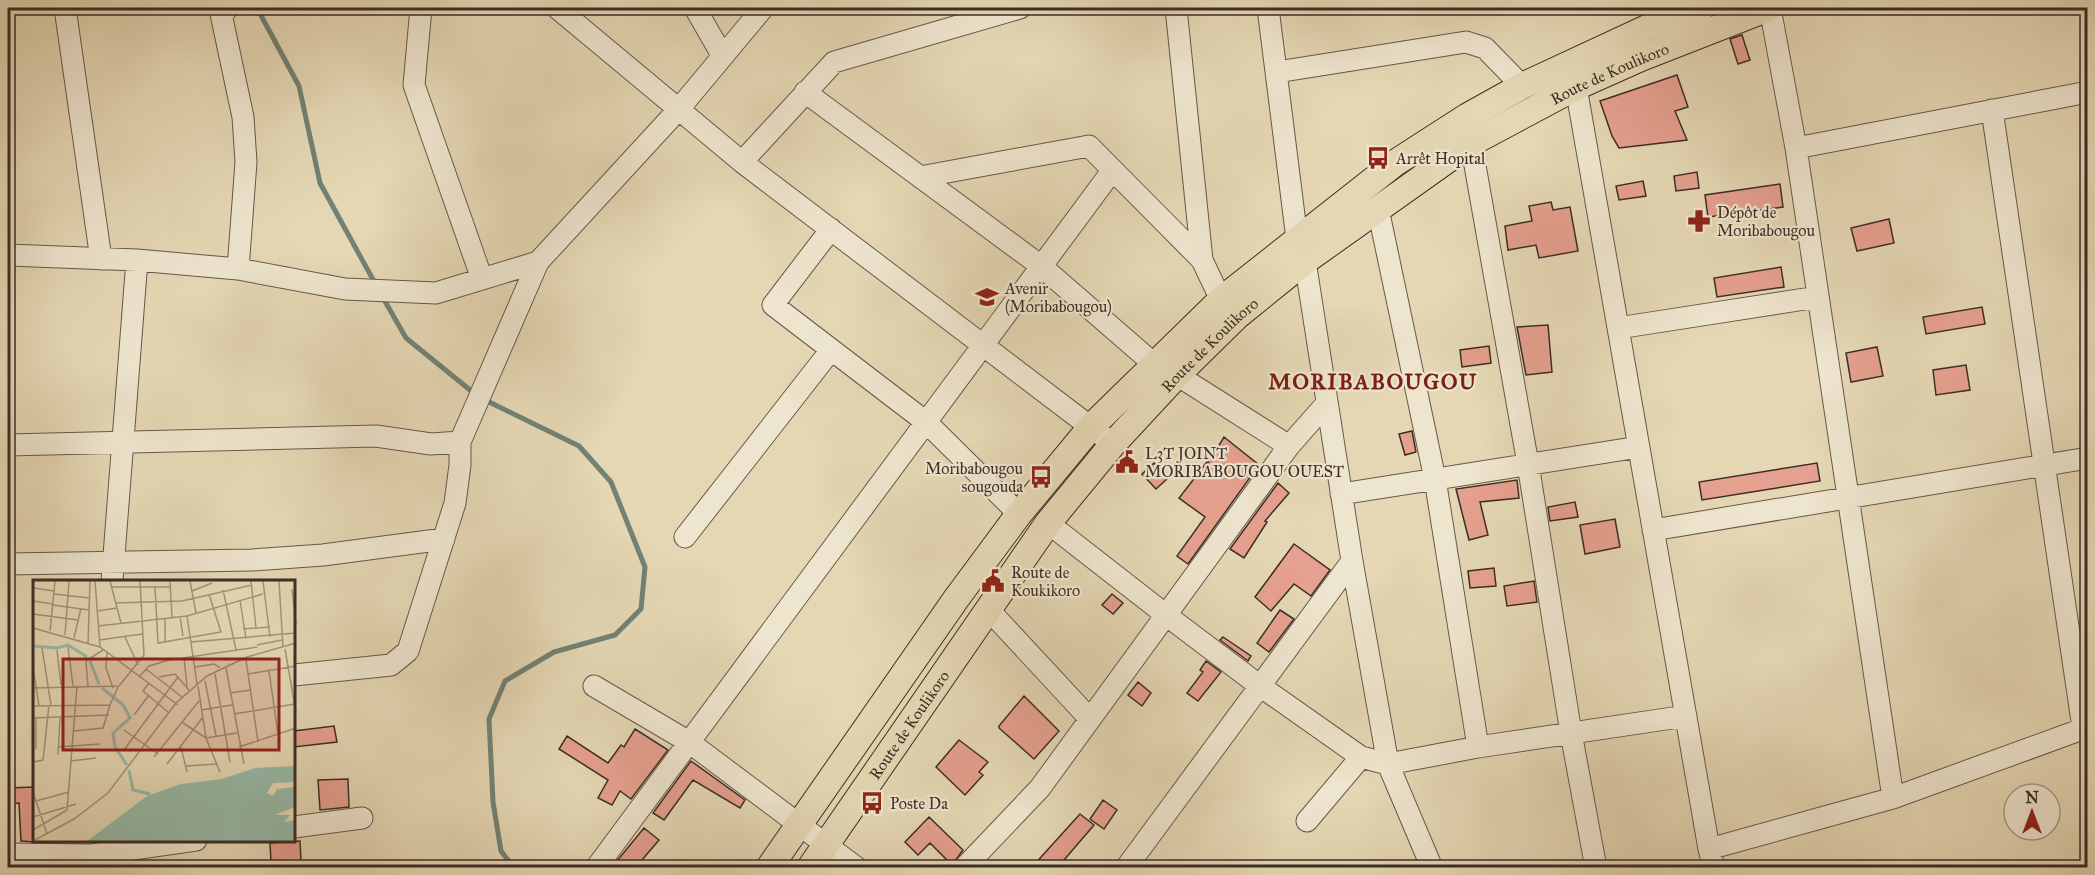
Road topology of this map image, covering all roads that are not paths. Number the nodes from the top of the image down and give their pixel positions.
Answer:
1 (65, 8) edge
2 (228, 8) edge
3 (422, 8) edge
4 (557, 8) edge
5 (695, 8) edge
6 (763, 8) edge
7 (1020, 8) edge
8 (1176, 8) edge
9 (1268, 8) edge
10 (1701, 8) edge
11 (1770, 8) edge
12 (722, 55) junction
13 (1277, 72) junction
14 (1522, 86) junction
15 (1576, 87) junction
16 (806, 92) junction
17 (2088, 92) edge
18 (678, 110) junction
19 (1992, 110) junction
20 (1471, 142) junction
21 (1796, 148) junction
22 (742, 162) junction
23 (1112, 171) junction
24 (920, 177) junction
25 (1378, 209) junction
26 (831, 229) junction
27 (1301, 250) junction
28 (8, 255) edge
29 (101, 259) junction
30 (137, 260) junction
31 (1202, 260) junction
32 (538, 262) junction
33 (1041, 266) junction
34 (238, 268) junction
35 (482, 279) junction
36 (1818, 297) junction
37 (1221, 300) junction
38 (1618, 328) junction
39 (983, 344) junction
40 (831, 350) junction
41 (1166, 370) junction
42 (1327, 403) junction
43 (926, 422) junction
44 (1091, 427) junction
45 (123, 442) junction
46 (460, 442) junction
47 (1113, 444) junction
48 (8, 445) edge
49 (1289, 446) junction
50 (1639, 447) junction
51 (2088, 458) edge
52 (1528, 464) junction
53 (2044, 465) junction
54 (1435, 479) junction
55 (1341, 494) junction
56 (1848, 497) junction
57 (1019, 514) junction
58 (1048, 523) junction
59 (1653, 530) junction
60 (685, 537) dead end
61 (444, 539) junction
62 (1352, 561) junction
63 (8, 564) edge
64 (113, 572) edge
65 (988, 609) junction
66 (1166, 615) junction
67 (296, 675) edge
68 (594, 686) dead end
69 (1260, 686) junction
70 (1686, 716) junction
71 (1090, 719) junction
72 (2085, 728) edge
73 (1571, 733) junction
74 (689, 742) junction
75 (1478, 747) junction
76 (1361, 757) junction
77 (1388, 764) junction
78 (1893, 798) junction
79 (362, 818) dead end
80 (1307, 821) dead end
81 (799, 823) junction
82 (296, 827) edge
83 (181, 842) edge
84 (828, 844) junction
85 (8, 854) edge
86 (91, 854) edge
87 (1711, 858) edge
88 (1144, 859) edge
89 (596, 867) edge
90 (769, 867) edge
91 (810, 867) edge
92 (857, 867) edge
93 (964, 867) edge
94 (1126, 867) edge
95 (1432, 867) edge
96 (1596, 867) edge

1 - 29 street
2 - 34 street
3 - 35 street
4 - 18 street
5 - 12 street
6 - 12 street
7 - 16 street
8 - 31 street
9 - 13 street
10 - 14 main road, Route de Koulikoro
11 - 15 main road, Route de Koulikoro
11 - 21 street
12 - 18 street
13 - 14 street
13 - 27 street
14 - 27 main road, Route de Koulikoro
15 - 20 main road, Route de Koulikoro
15 - 38 street
16 - 22 street
16 - 24 street
17 - 19 street
18 - 22 street
18 - 32 street
19 - 21 street
19 - 53 street
20 - 25 main road, Route de Koulikoro
20 - 52 street
21 - 36 street
22 - 26 street
23 - 24 street
23 - 31 street
23 - 33 street
24 - 33 street
25 - 27 main road, Route de Koulikoro
25 - 54 street
26 - 39 street
26 - 40 street
27 - 37 main road, Route de Koulikoro
27 - 41 main road, Route de Koulikoro
27 - 42 street
28 - 29 street
29 - 30 street
30 - 34 street
30 - 45 street
31 - 37 street
32 - 35 street
32 - 46 street
33 - 39 street
33 - 41 street
34 - 35 street
36 - 38 street
36 - 56 street
37 - 41 main road, Route de Koulikoro
38 - 50 street
39 - 43 street
39 - 44 street
40 - 43 street
40 - 60 street
41 - 44 main road, Route de Koulikoro
41 - 47 main road, Route de Koulikoro
41 - 49 street
42 - 49 street
42 - 55 street
43 - 57 street
43 - 74 street
44 - 47 street
44 - 57 main road, Route de Koulikoro
45 - 46 street
45 - 48 street
45 - 64 street
46 - 61 street
47 - 58 main road, Route de Koulikoro
49 - 66 street
50 - 52 street
50 - 59 street
51 - 53 street
52 - 54 street
52 - 73 street
53 - 56 street
53 - 72 street
54 - 55 street
54 - 75 street
55 - 62 street
56 - 59 street
56 - 78 street
57 - 81 main road, Route de Koulikoro
58 - 65 main road, Route de Koulikoro
58 - 66 street
59 - 70 street
61 - 64 street
61 - 67 street
62 - 69 street
62 - 77 street
63 - 64 street
65 - 71 street
65 - 84 main road, Route de Koulikoro
66 - 69 street
66 - 71 street
68 - 74 street
69 - 76 street
69 - 88 street
70 - 73 street
70 - 87 street
71 - 93 street
72 - 78 street
73 - 75 street
73 - 96 street
74 - 81 street
74 - 89 street
75 - 77 street
76 - 77 street
76 - 80 street
77 - 95 street
78 - 87 street
79 - 82 street
81 - 84 street
81 - 90 main road, Route de Koulikoro
83 - 86 street
84 - 91 main road, Route de Koulikoro
84 - 92 street
85 - 86 street
88 - 94 street

